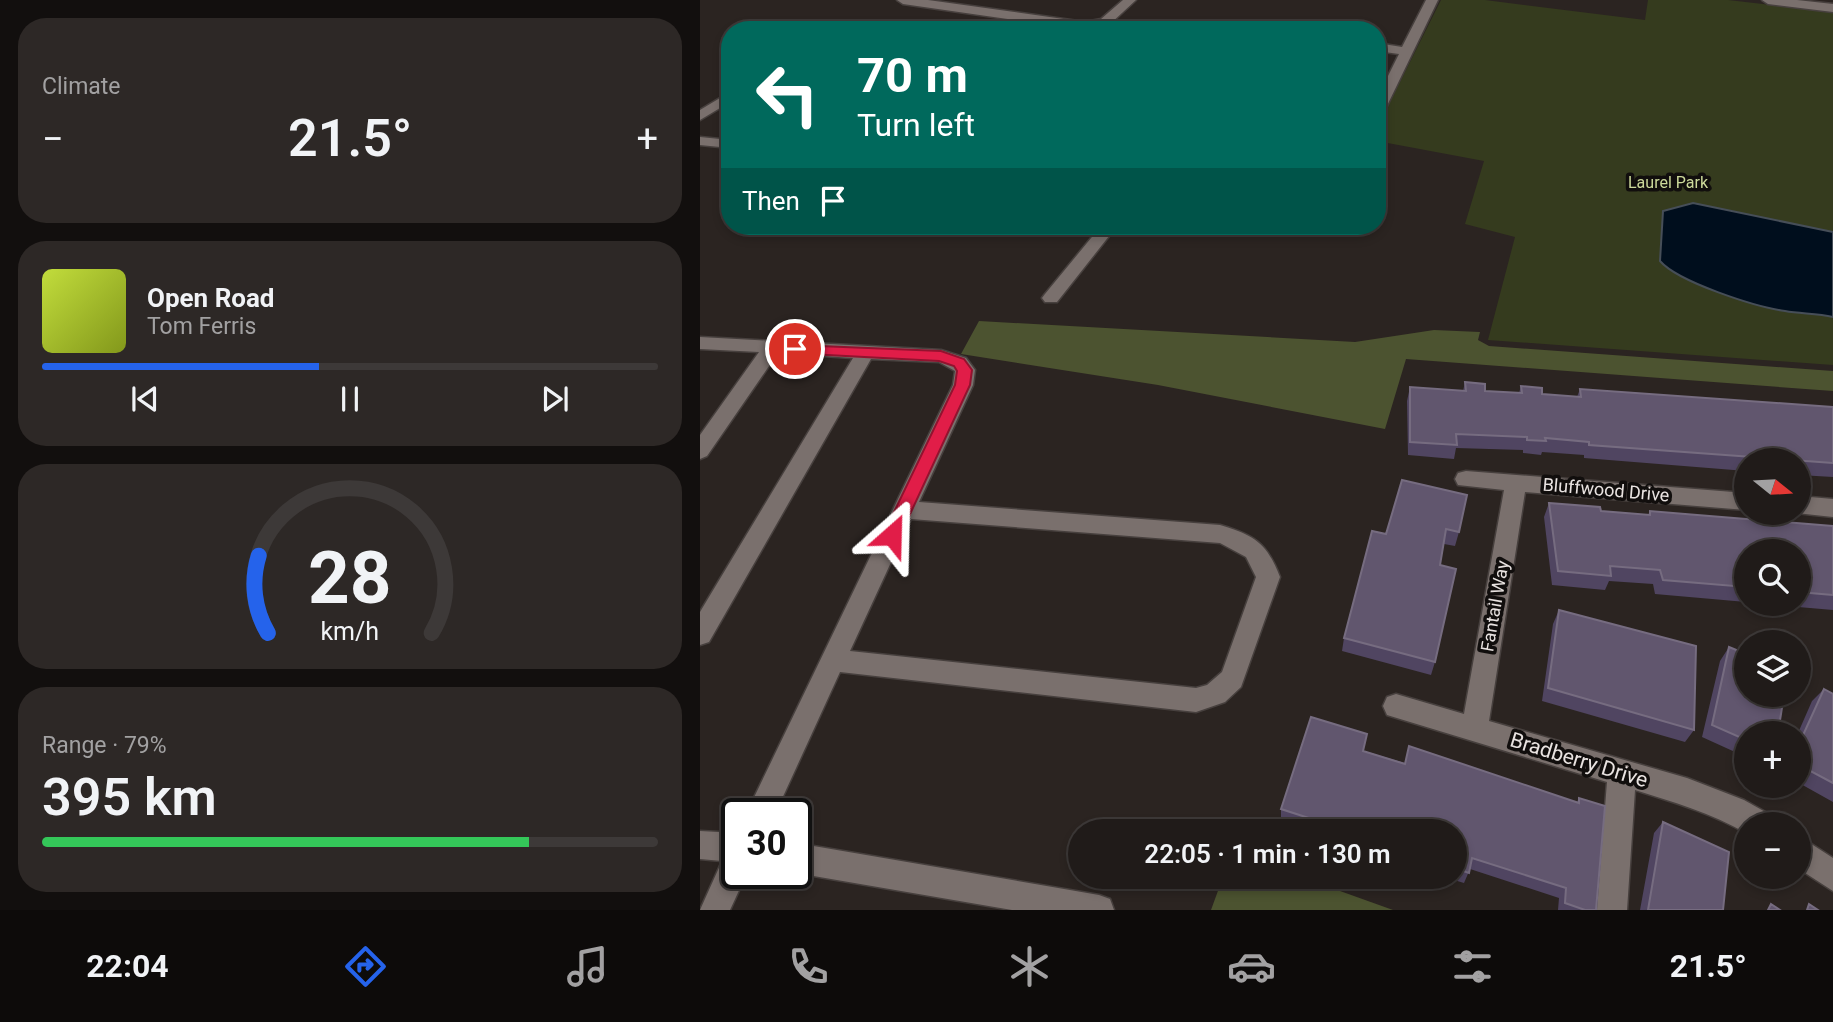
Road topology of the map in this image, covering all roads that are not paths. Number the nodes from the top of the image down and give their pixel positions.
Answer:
1 (903, 0) edge
2 (1130, 0) edge
3 (1432, 0) edge
4 (1768, 0) edge
5 (1833, 8) edge
6 (1051, 21) edge
7 (1106, 21) edge
8 (1386, 48) edge
9 (1407, 51) junction
10 (1386, 87) edge
11 (721, 102) edge
12 (700, 116) edge
13 (700, 141) edge
14 (721, 143) edge
15 (1102, 235) edge
16 (1051, 298) dead end
17 (700, 343) edge
18 (772, 348) junction
19 (865, 353) junction
20 (700, 451) edge
21 (1466, 479) dead end
22 (1516, 483) junction
23 (1734, 500) edge
24 (1811, 506) edge
25 (1833, 508) edge
26 (904, 510) junction
27 (700, 634) edge
28 (832, 660) junction
29 (1396, 706) dead end
30 (1475, 729) junction
31 (1622, 772) junction
32 (767, 798) edge
33 (1734, 812) edge
34 (700, 845) edge
35 (721, 847) edge
36 (1811, 859) edge
37 (812, 861) edge
38 (1833, 876) edge
39 (725, 889) edge
40 (715, 910) edge
41 (1099, 910) edge
42 (1612, 910) edge

1 - 6 street
2 - 7 street
3 - 9 street
4 - 5 street
8 - 9 street
9 - 10 street
11 - 12 street
13 - 14 street
15 - 16 street
17 - 18 street
18 - 19 street
18 - 20 street
19 - 26 street
19 - 27 street
21 - 22 street, Bluffwood Drive
22 - 23 street, Bluffwood Drive
22 - 30 street, Fantail Way
24 - 25 street
26 - 28 street
26 - 28 street
28 - 32 street
29 - 30 street, Bradberry Drive
30 - 31 street, Bradberry Drive
31 - 33 street, Bradberry Drive
31 - 42 street
34 - 35 street
36 - 38 street
37 - 41 street
39 - 40 street

